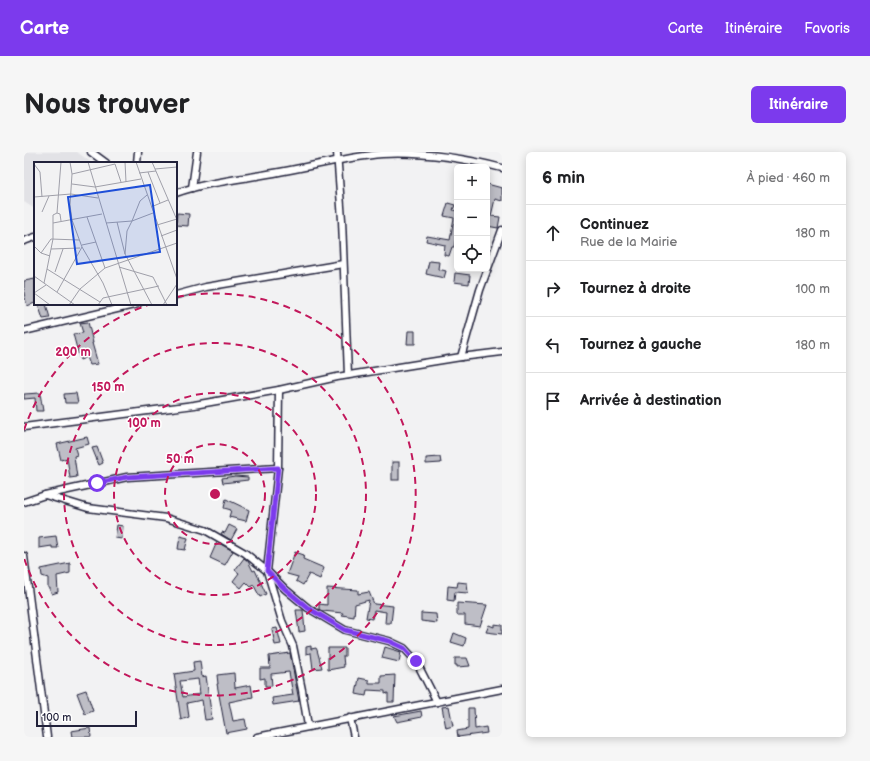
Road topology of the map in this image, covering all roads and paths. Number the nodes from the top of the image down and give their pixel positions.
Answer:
1 (91, 152) edge
2 (138, 152) edge
3 (197, 152) edge
4 (337, 152) edge
5 (337, 160) junction
6 (105, 162) edge
7 (137, 162) edge
8 (502, 168) edge
9 (192, 188) junction
10 (177, 193) edge
11 (502, 230) edge
12 (34, 237) edge
13 (24, 241) edge
14 (343, 264) junction
15 (177, 295) edge
16 (134, 305) edge
17 (24, 331) edge
18 (502, 352) edge
19 (461, 357) junction
20 (348, 375) junction
21 (279, 390) junction
22 (24, 427) edge
23 (278, 468) junction
24 (44, 495) junction
25 (24, 502) edge
26 (24, 556) edge
27 (267, 571) junction
28 (502, 689) edge
29 (437, 702) junction
30 (350, 718) junction
31 (308, 726) junction
32 (47, 737) edge
33 (256, 737) edge
34 (354, 737) edge

1 - 6 street
2 - 7 street
3 - 9 street
4 - 5 street
5 - 8 street
5 - 9 street
5 - 14 street
9 - 10 street
11 - 19 street
12 - 13 street
14 - 15 street
14 - 20 street
16 - 17 street
18 - 19 street
19 - 20 street
20 - 21 street
21 - 22 street
21 - 23 street
23 - 24 street
23 - 27 street
24 - 25 street
24 - 27 street
26 - 32 street
27 - 29 street
27 - 31 street
28 - 29 street
29 - 30 street
30 - 31 street
30 - 34 street
31 - 33 street

